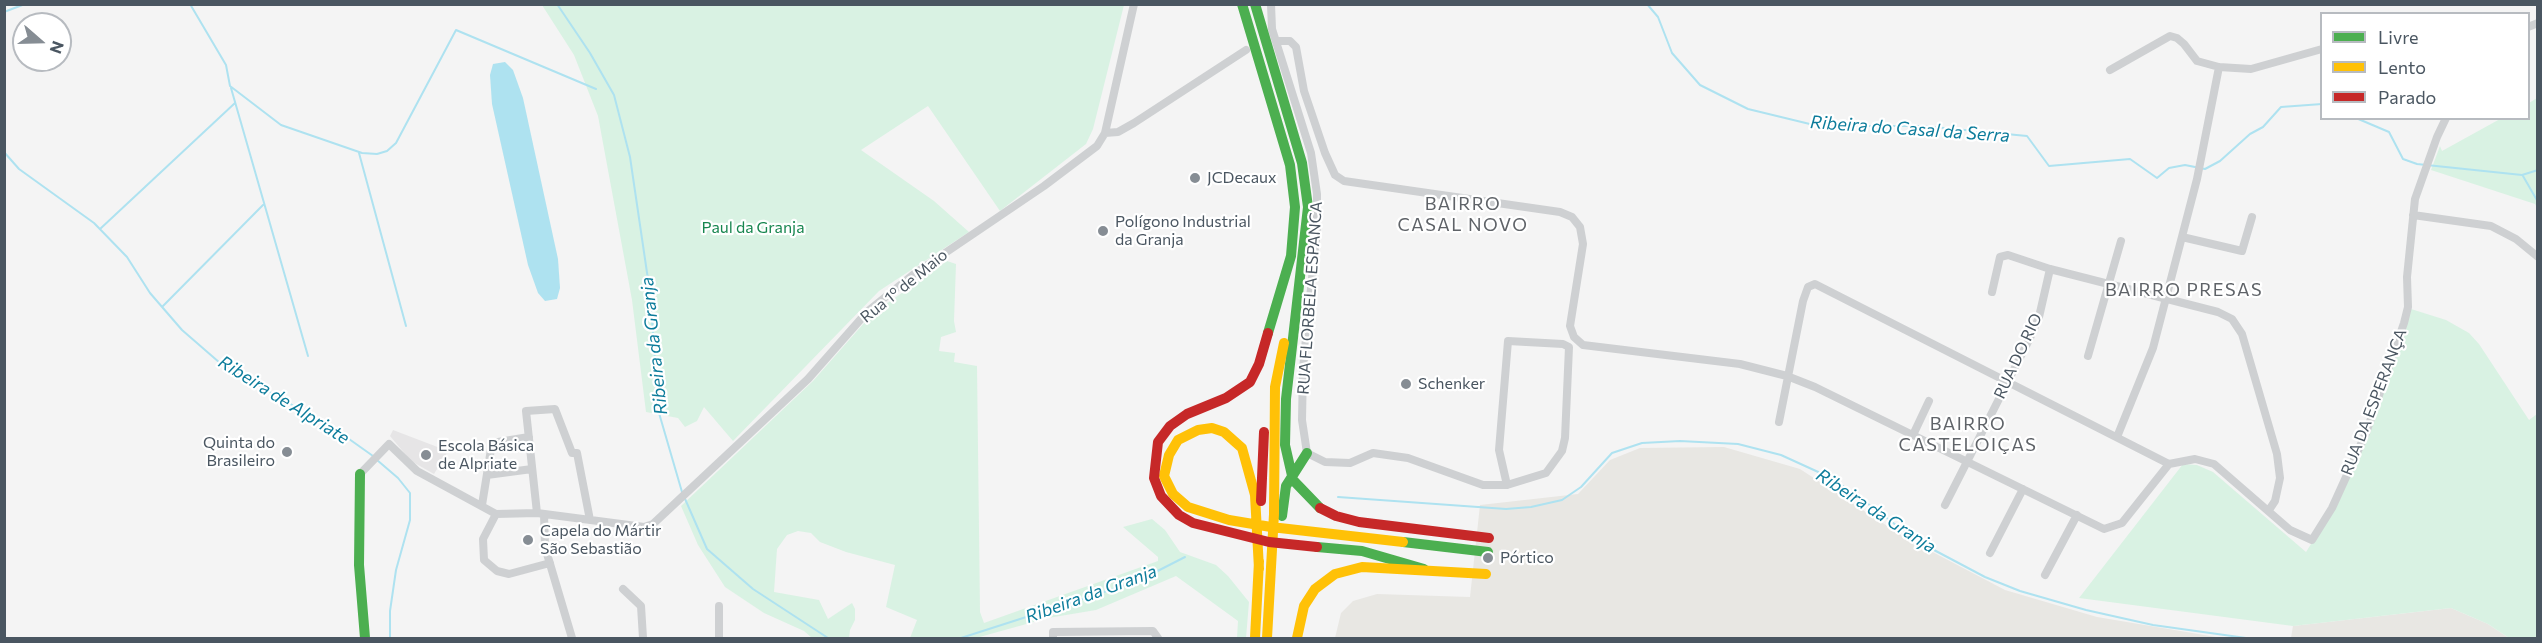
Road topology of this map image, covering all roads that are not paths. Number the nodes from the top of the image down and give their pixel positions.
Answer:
1 (1134, 4) edge
2 (1242, 4) edge
3 (1255, 4) edge
4 (1271, 4) edge
5 (1278, 41) junction
6 (1246, 50) dead end
7 (2320, 50) edge
8 (2218, 67) junction
9 (2110, 70) dead end
10 (2445, 120) edge
11 (1105, 133) junction
12 (2413, 215) junction
13 (2252, 217) dead end
14 (1307, 233) junction
15 (2182, 237) junction
16 (2121, 241) dead end
17 (2538, 257) edge
18 (2050, 269) junction
19 (2109, 283) junction
20 (1992, 292) dead end
21 (2166, 297) junction
22 (1276, 309) junction
23 (2088, 356) dead end
24 (1787, 376) junction
25 (2007, 380) junction
26 (1929, 400) dead end
27 (1779, 422) dead end
28 (1913, 435) junction
29 (529, 437) junction
30 (2117, 437) junction
31 (1307, 453) junction
32 (1967, 462) junction
33 (2169, 464) junction
34 (364, 470) joint
35 (532, 470) junction
36 (487, 475) junction
37 (1507, 485) junction
38 (2023, 489) junction
39 (482, 505) junction
40 (1945, 505) dead end
41 (2269, 510) junction
42 (496, 514) junction
43 (540, 514) junction
44 (2077, 515) junction
45 (590, 520) junction
46 (1489, 538) dead end
47 (1488, 552) dead end
48 (1990, 554) dead end
49 (550, 563) junction
50 (1259, 569) junction
51 (1424, 569) junction
52 (1486, 574) dead end
53 (2045, 574) dead end
54 (623, 589) dead end
55 (719, 606) dead end
56 (1053, 635) edge
57 (365, 639) edge
58 (572, 639) edge
59 (643, 639) edge
60 (719, 639) edge
61 (1158, 639) edge
62 (1255, 639) edge
63 (1267, 639) edge
64 (1276, 639) edge
65 (1297, 639) edge

1 - 11 street, Rua 1º de Maio
2 - 22 main road
3 - 14 main road
4 - 5 street, RUA FLORBELA ESPANCA
5 - 24 street
5 - 31 street, RUA FLORBELA ESPANCA
6 - 11 street
7 - 8 street
8 - 9 street
8 - 15 street
10 - 12 street, RUA DA ESPERANÇA
11 - 45 street, Rua 1º de Maio
12 - 17 street
12 - 41 street, RUA DA ESPERANÇA
13 - 15 street
14 - 46 main road
14 - 63 main road
15 - 21 street
16 - 19 street
18 - 19 street
18 - 20 street
18 - 25 street, RUA DO RIO
19 - 21 street
19 - 23 street
21 - 30 street
21 - 41 street
22 - 50 main road
22 - 51 main road
24 - 25 street
24 - 27 street
24 - 28 street
25 - 30 street
25 - 32 street, RUA DO RIO
26 - 28 street
28 - 32 street
29 - 35 street
29 - 36 street
29 - 45 street
30 - 33 street
31 - 37 street
31 - 64 main road
32 - 38 street
32 - 40 street, RUA DO RIO
33 - 41 street
33 - 44 street
34 - 39 street
34 - 57 main road
35 - 36 street
35 - 43 street
36 - 39 street
37 - 37 street
38 - 44 street
38 - 48 street
39 - 42 street
42 - 43 street
42 - 49 street
43 - 45 street, Rua 1º de Maio
43 - 49 street
44 - 53 street
47 - 50 main road
49 - 58 street
50 - 62 main road
51 - 52 main road
51 - 65 main road
54 - 59 street
55 - 60 street
56 - 61 street

